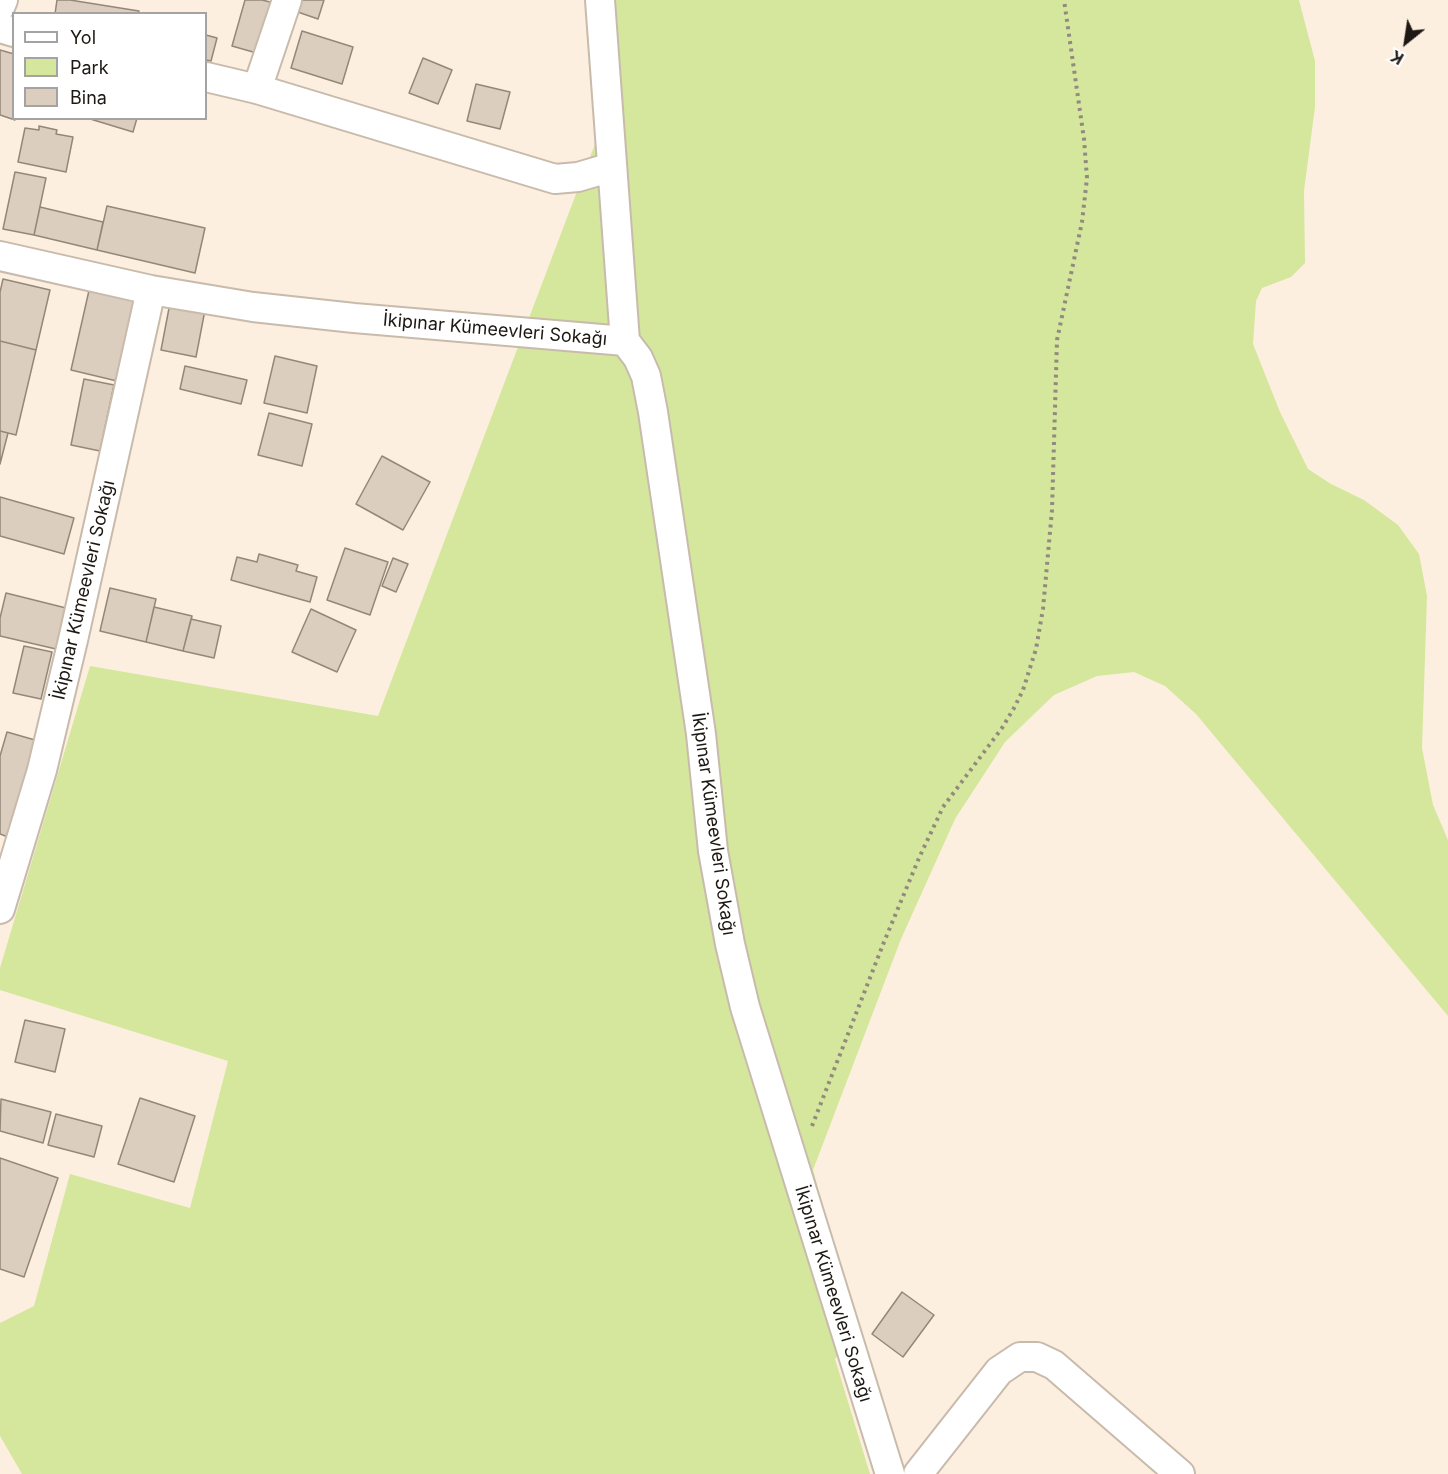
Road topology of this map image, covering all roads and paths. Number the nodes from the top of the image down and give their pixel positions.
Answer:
1 (3, 0) edge
2 (287, 0) edge
3 (600, 0) edge
4 (1064, 0) edge
5 (0, 7) edge
6 (207, 77) edge
7 (257, 89) junction
8 (612, 166) junction
9 (0, 256) edge
10 (151, 290) junction
11 (625, 341) junction
12 (2, 894) edge
13 (812, 1127) dead end
14 (890, 1474) edge
15 (918, 1474) edge
16 (1180, 1474) edge

1 - 5 street
2 - 7 street
3 - 8 street, İkipınar Kümeevleri Sokağı
4 - 13 path
6 - 7 street
7 - 8 street
8 - 11 street, İkipınar Kümeevleri Sokağı
9 - 10 street, İkipınar Kümeevleri Sokağı
10 - 11 street, İkipınar Kümeevleri Sokağı
10 - 12 street, İkipınar Kümeevleri Sokağı
11 - 14 street, İkipınar Kümeevleri Sokağı
15 - 16 street

